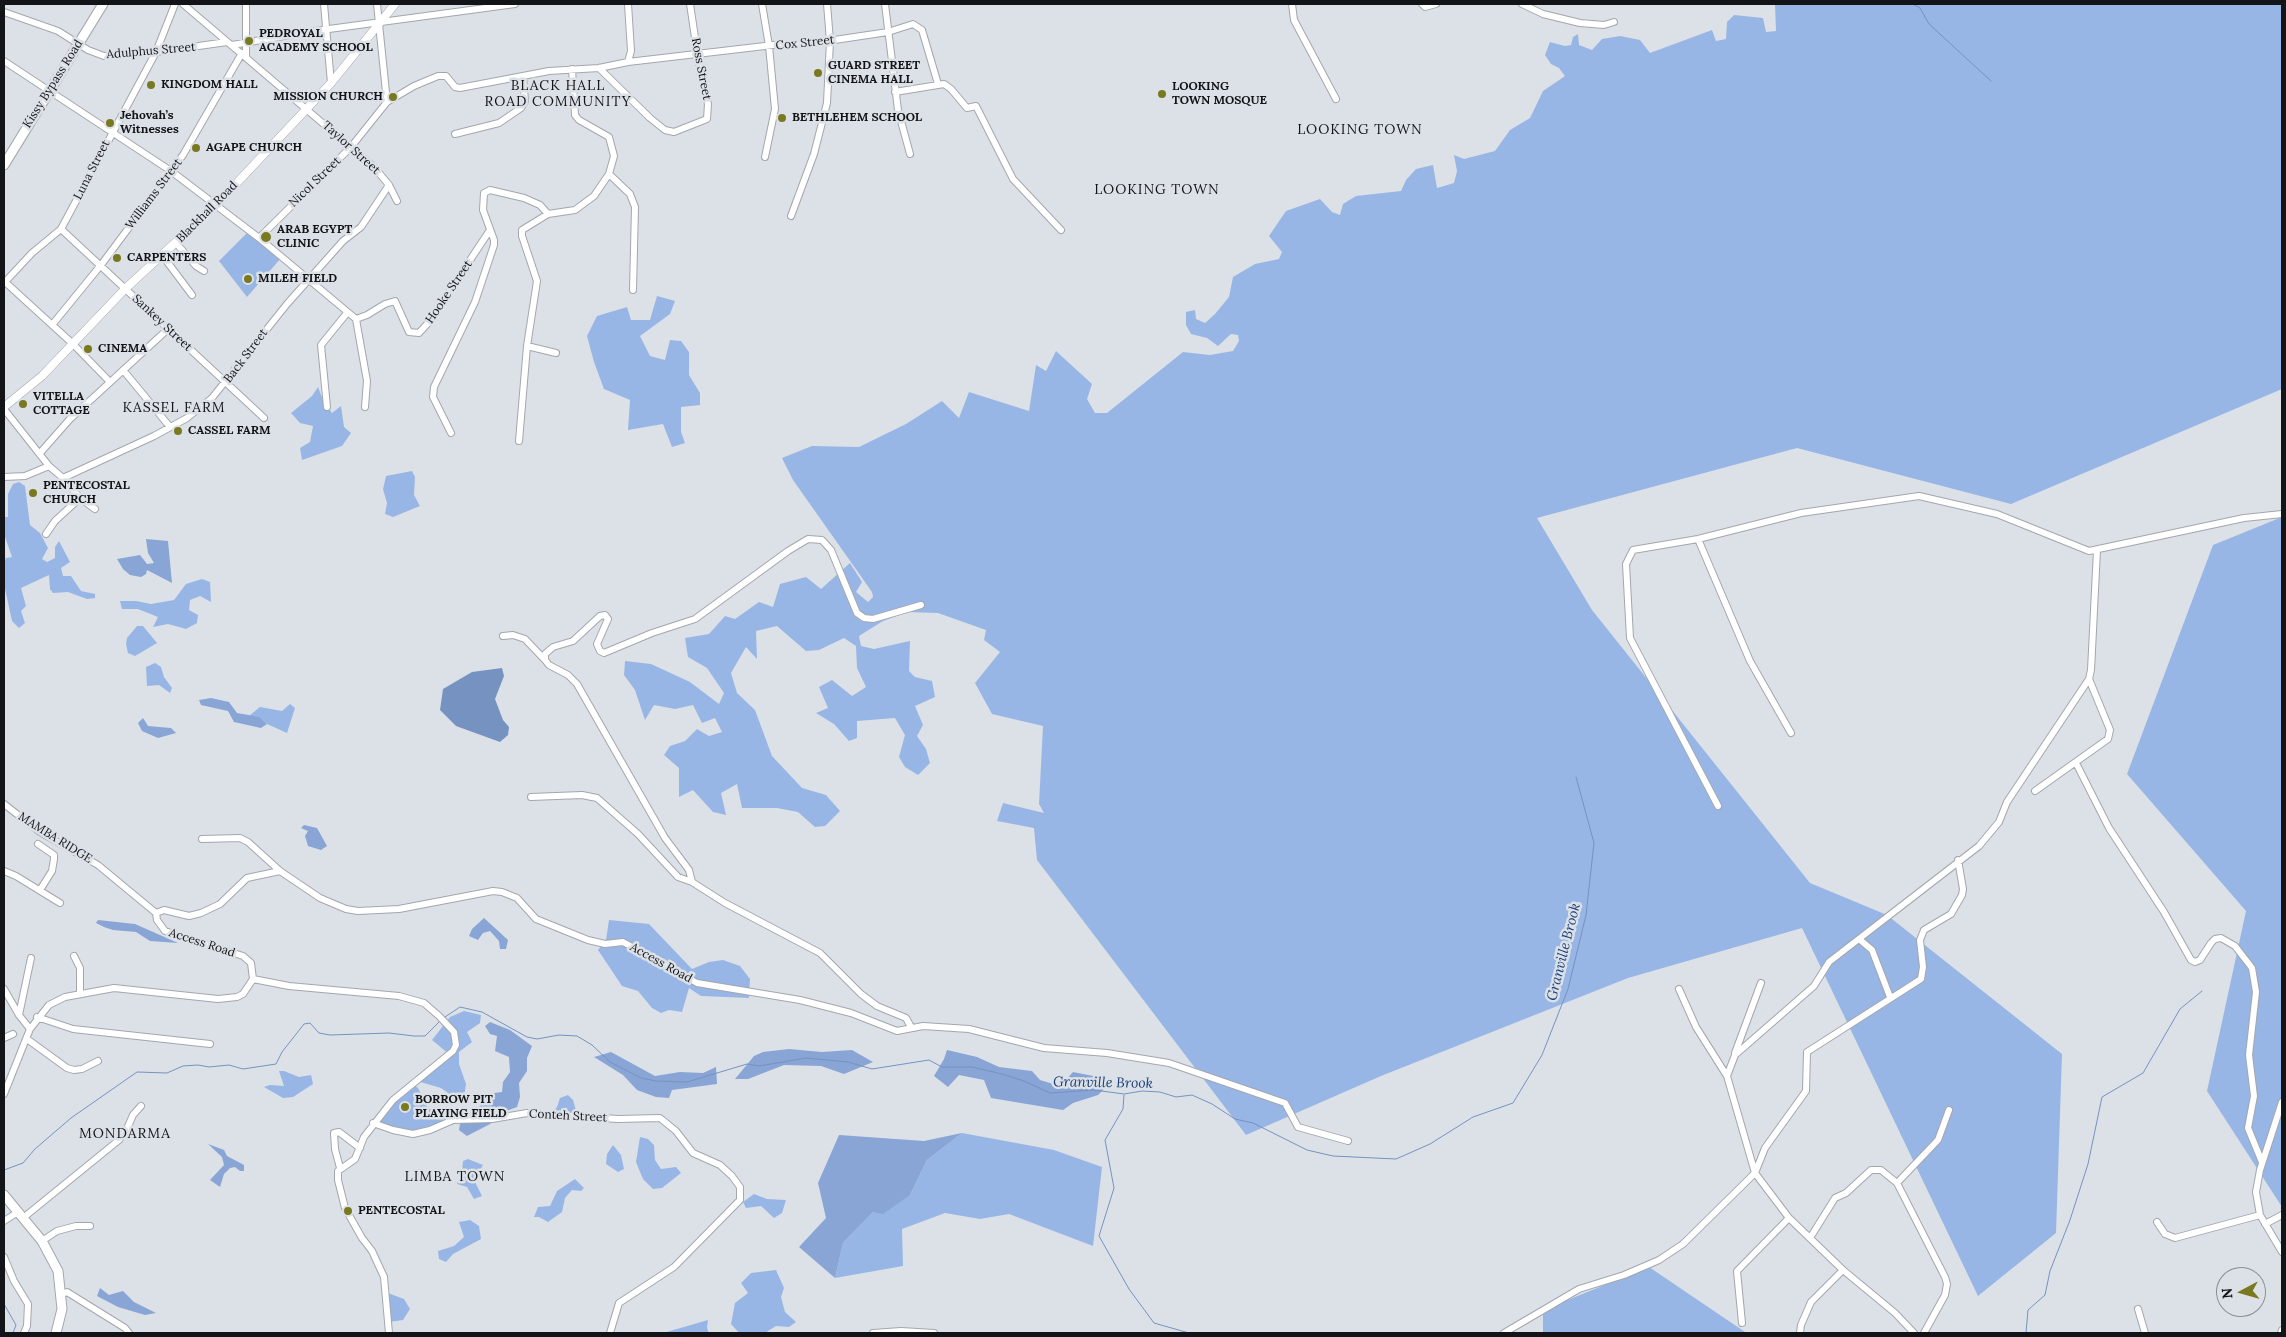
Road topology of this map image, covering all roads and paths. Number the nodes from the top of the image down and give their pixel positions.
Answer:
1 (103, 4) edge
2 (175, 4) edge
3 (183, 4) edge
4 (246, 4) edge
5 (324, 4) edge
6 (377, 4) edge
7 (396, 4) edge
8 (515, 4) edge
9 (628, 4) edge
10 (690, 4) edge
11 (762, 4) edge
12 (827, 4) edge
13 (885, 4) edge
14 (1292, 4) edge
15 (1422, 4) edge
16 (1436, 4) edge
17 (1522, 4) edge
18 (4, 12) edge
19 (379, 22) junction
20 (1614, 22) dead end
21 (325, 30) junction
22 (888, 32) junction
23 (830, 41) junction
24 (79, 43) junction
25 (246, 43) junction
26 (229, 44) junction
27 (769, 46) junction
28 (156, 52) junction
29 (244, 54) junction
30 (697, 54) junction
31 (4, 61) edge
32 (628, 62) junction
33 (599, 68) junction
34 (572, 69) junction
35 (524, 76) junction
36 (331, 83) junction
37 (938, 84) junction
38 (50, 90) junction
39 (895, 92) junction
40 (1336, 99) dead end
41 (388, 102) junction
42 (307, 109) junction
43 (112, 132) junction
44 (455, 134) dead end
45 (351, 147) junction
46 (910, 154) dead end
47 (765, 157) dead end
48 (4, 165) edge
49 (171, 171) junction
50 (609, 174) junction
51 (389, 185) junction
52 (397, 201) dead end
53 (216, 205) junction
54 (548, 214) junction
55 (791, 216) dead end
56 (61, 229) junction
57 (490, 230) junction
58 (1061, 230) dead end
59 (259, 238) junction
60 (176, 243) junction
61 (162, 256) junction
62 (101, 265) junction
63 (204, 271) dead end
64 (310, 278) junction
65 (4, 282) edge
66 (125, 289) junction
67 (633, 290) dead end
68 (192, 295) dead end
69 (347, 313) junction
70 (356, 319) junction
71 (52, 325) junction
72 (168, 329) junction
73 (73, 344) junction
74 (527, 346) junction
75 (556, 354) dead end
76 (123, 370) junction
77 (110, 382) junction
78 (227, 383) junction
79 (328, 407) dead end
80 (365, 407) dead end
81 (4, 408) edge
82 (264, 418) dead end
83 (170, 427) junction
84 (451, 433) dead end
85 (519, 442) dead end
86 (40, 453) junction
87 (49, 466) junction
88 (4, 477) edge
89 (64, 478) junction
90 (80, 498) junction
91 (95, 509) dead end
92 (2282, 514) edge
93 (46, 534) dead end
94 (1698, 539) junction
95 (2097, 550) junction
96 (921, 605) dead end
97 (503, 636) dead end
98 (546, 660) junction
99 (2089, 679) junction
100 (1791, 733) dead end
101 (2076, 763) junction
102 (2035, 791) dead end
103 (531, 796) dead end
104 (4, 804) edge
105 (1718, 806) dead end
106 (202, 839) dead end
107 (38, 844) dead end
108 (1958, 860) junction
109 (280, 871) junction
110 (4, 872) edge
111 (692, 882) junction
112 (40, 890) junction
113 (60, 903) dead end
114 (156, 913) junction
115 (1859, 939) junction
116 (74, 956) dead end
117 (31, 958) dead end
118 (253, 979) junction
119 (1761, 983) dead end
120 (1679, 988) dead end
121 (4, 989) edge
122 (80, 994) junction
123 (1890, 997) junction
124 (19, 1015) junction
125 (37, 1017) junction
126 (911, 1027) junction
127 (30, 1028) junction
128 (13, 1034) dead end
129 (4, 1038) edge
130 (27, 1039) junction
131 (210, 1044) dead end
132 (1735, 1055) junction
133 (98, 1061) dead end
134 (1727, 1076) junction
135 (4, 1094) edge
136 (2282, 1102) edge
137 (141, 1106) dead end
138 (1949, 1110) dead end
139 (373, 1123) junction
140 (1348, 1141) dead end
141 (360, 1148) junction
142 (2262, 1162) junction
143 (340, 1168) junction
144 (1755, 1172) junction
145 (1897, 1184) junction
146 (4, 1195) edge
147 (20, 1215) junction
148 (2260, 1215) junction
149 (2282, 1215) edge
150 (1790, 1218) junction
151 (4, 1221) edge
152 (2157, 1222) dead end
153 (2265, 1224) junction
154 (90, 1226) dead end
155 (1810, 1238) junction
156 (42, 1241) junction
157 (2282, 1252) edge
158 (4, 1256) edge
159 (1843, 1270) junction
160 (62, 1294) junction
161 (2138, 1309) dead end
162 (1742, 1323) dead end
163 (2282, 1330) edge
164 (24, 1333) edge
165 (56, 1333) edge
166 (128, 1333) edge
167 (389, 1333) edge
168 (610, 1333) edge
169 (873, 1333) edge
170 (934, 1333) edge
171 (1504, 1333) edge
172 (1800, 1333) edge
173 (1914, 1333) edge
174 (1924, 1333) edge
175 (2144, 1333) edge
176 (2281, 1333) edge

1 - 24 main road, Kissy Bypass Road
2 - 28 street, Luna Street
3 - 26 street, Taylor Street
4 - 25 street
5 - 21 street
6 - 19 street
7 - 19 street, Blackhall Road
8 - 19 street, Adulphus Street
9 - 32 street
10 - 30 street, Ross Street
11 - 27 street
12 - 23 street
13 - 22 street
14 - 40 street
15 - 16 street
17 - 20 street
18 - 24 street, Adulphus Street
19 - 21 street, Adulphus Street
19 - 36 street, Blackhall Road
19 - 41 street
21 - 25 street, Adulphus Street
21 - 36 street
22 - 23 street, Cox Street
22 - 37 street, Cox Street
22 - 39 street
23 - 27 street, Cox Street
23 - 55 street
24 - 28 street, Adulphus Street
24 - 38 main road, Kissy Bypass Road
25 - 26 street, Adulphus Street
25 - 29 street
26 - 28 street, Adulphus Street
26 - 29 street, Taylor Street
27 - 30 street, Cox Street
27 - 47 street
28 - 43 street, Luna Street
29 - 42 street, Taylor Street
29 - 49 street, Williams Street
30 - 32 street, Cox Street
30 - 33 street, Ross Street
31 - 38 street
32 - 33 street, Cox Street
33 - 34 street, Cox Street
34 - 35 street, Cox Street
34 - 50 street
35 - 41 street, Nicol Street
35 - 44 street
36 - 42 street, Blackhall Road
37 - 39 street
37 - 58 street
38 - 43 street
38 - 48 main road, Kissy Bypass Road
39 - 46 street
41 - 45 street, Nicol Street
42 - 45 street, Taylor Street
42 - 53 street, Blackhall Road
43 - 49 street
43 - 56 street, Luna Street
45 - 51 street, Taylor Street
45 - 59 street, Nicol Street
49 - 53 street
49 - 62 street, Williams Street
50 - 54 street
50 - 67 street
51 - 52 street, Taylor Street
51 - 64 street, Back Street
53 - 59 street
53 - 60 street, Blackhall Road
54 - 57 street
54 - 74 street
56 - 62 street, Sankey Street
56 - 65 street
57 - 70 street, Hooke Street
57 - 84 street, Hooke Street
59 - 64 street
60 - 61 street, Blackhall Road
60 - 63 street
61 - 66 street, Blackhall Road
61 - 68 street
62 - 66 street, Sankey Street
62 - 71 street, Williams Street
64 - 69 street
64 - 78 street, Back Street
65 - 71 street
66 - 72 street, Sankey Street
66 - 73 street, Blackhall Road
69 - 70 street
69 - 79 street
70 - 80 street
71 - 73 street
72 - 76 street
72 - 78 street, Sankey Street
73 - 77 street
73 - 81 street, Blackhall Road
74 - 75 street
74 - 85 street
76 - 77 street
76 - 83 street
77 - 86 street
78 - 82 street, Sankey Street
78 - 83 street, Back Street
81 - 86 street
83 - 89 street, Back Street
86 - 87 street
87 - 88 street
87 - 89 street
89 - 90 street
90 - 91 street
90 - 93 street
92 - 95 street
94 - 95 street
94 - 100 street
94 - 105 street
95 - 99 street
96 - 98 street
97 - 98 street
98 - 111 street
99 - 101 street
99 - 108 street
101 - 102 street
101 - 142 street
103 - 111 street
104 - 114 street, MAMBA RIDGE
106 - 109 street
107 - 112 street
108 - 115 street
108 - 123 street
109 - 114 street, Access Road
109 - 126 street, Access Road
110 - 112 street
111 - 126 street
112 - 113 street
114 - 118 street, Access Road
115 - 123 street
115 - 132 street
116 - 122 street
117 - 124 street
118 - 122 street
118 - 139 street
119 - 132 street
120 - 134 street
121 - 124 street
122 - 125 street
123 - 144 street
124 - 127 street
125 - 127 street
125 - 131 street
126 - 140 street, Access Road
127 - 130 street
128 - 129 street
130 - 133 street
130 - 135 street
132 - 134 street
134 - 144 street
136 - 142 street
137 - 147 street
138 - 145 street
139 - 141 street
139 - 168 street, Conteh Street
141 - 143 street
141 - 143 street
142 - 148 street
143 - 167 street
144 - 150 street
144 - 171 street
145 - 155 street
145 - 174 street
146 - 147 main road
147 - 151 street
147 - 156 main road
148 - 152 street
148 - 153 street
149 - 153 street
150 - 155 street
150 - 162 street
153 - 157 street
154 - 156 street
155 - 159 street
156 - 160 main road
158 - 164 street
159 - 172 street
159 - 173 street
160 - 165 main road
160 - 166 street
161 - 175 street
163 - 176 street
169 - 170 street

